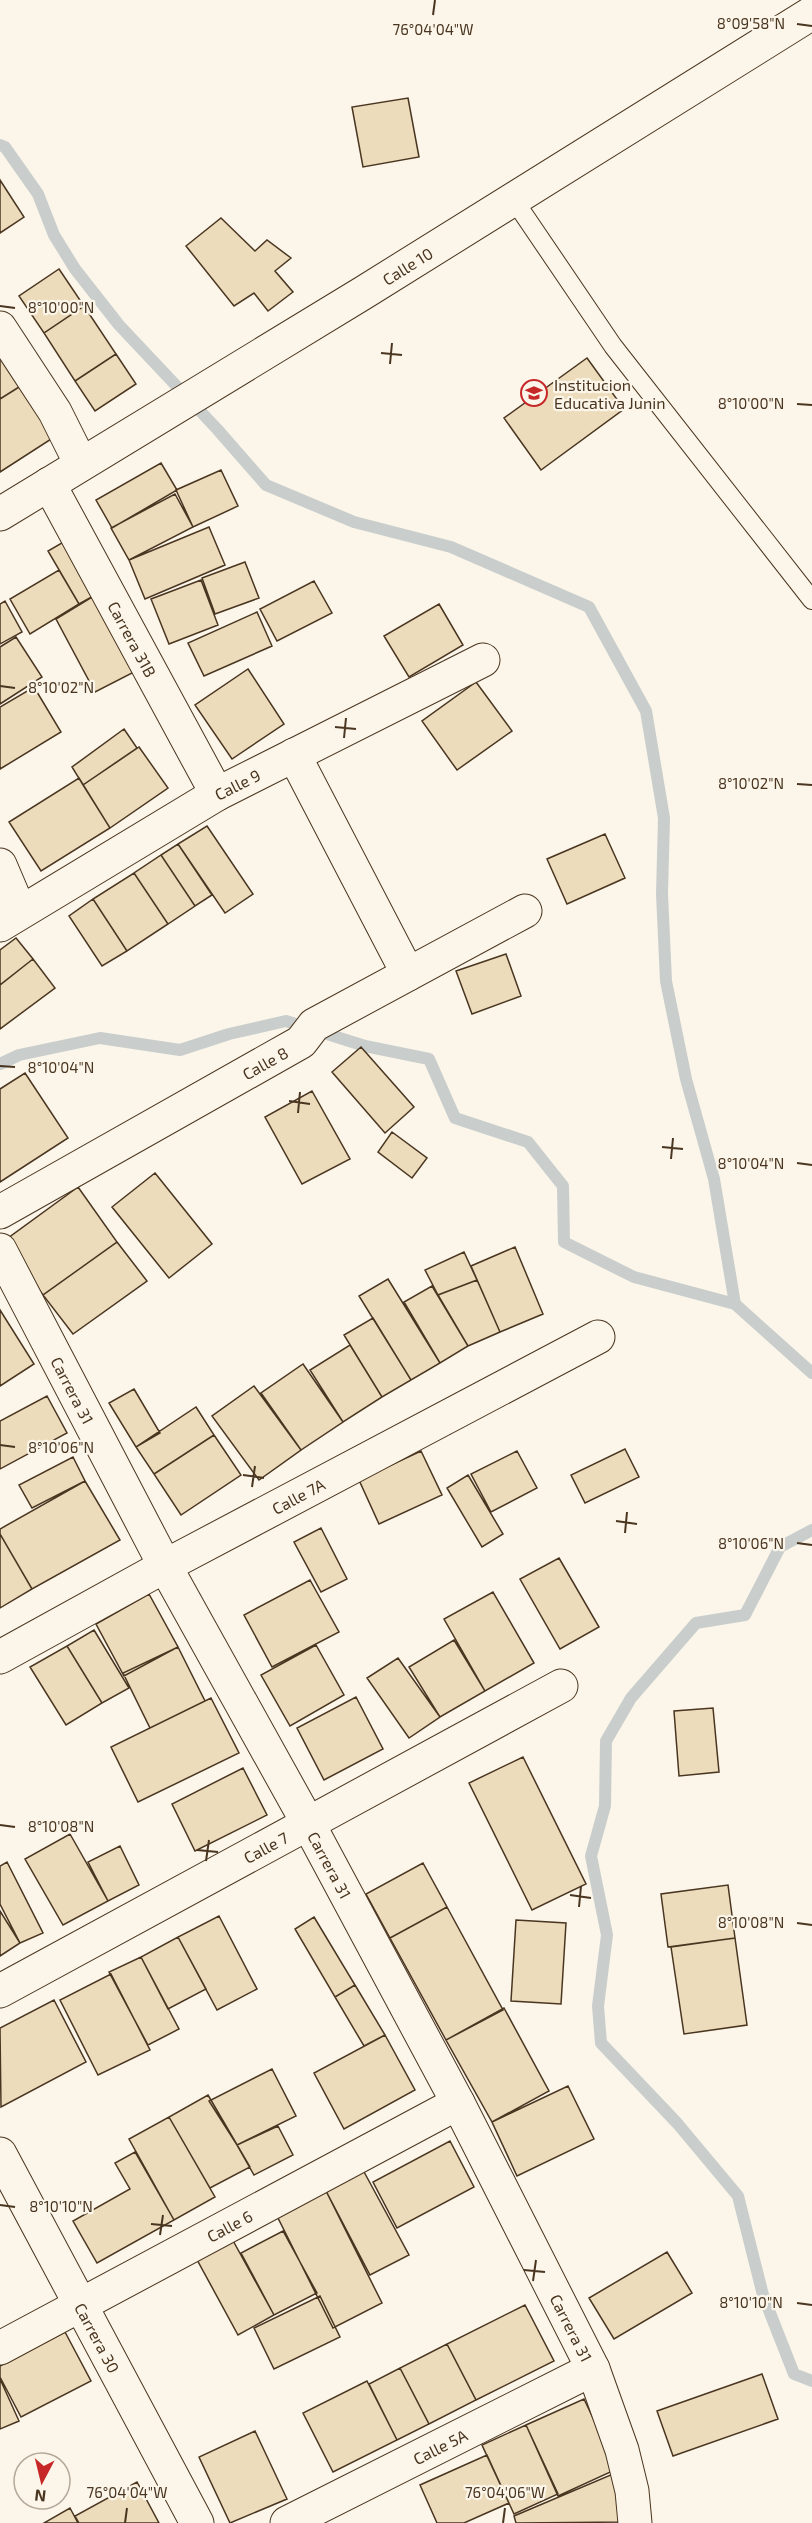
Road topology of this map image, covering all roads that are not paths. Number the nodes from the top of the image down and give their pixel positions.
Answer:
1 (812, 14) edge
2 (514, 200) junction
3 (0, 328) edge
4 (81, 464) junction
5 (49, 484) junction
6 (0, 514) edge
7 (812, 600) edge
8 (483, 660) dead end
9 (294, 755) junction
10 (217, 794) junction
11 (0, 865) edge
12 (525, 911) dead end
13 (10, 918) edge
14 (408, 974) junction
15 (0, 1212) edge
16 (0, 1250) edge
17 (598, 1337) dead end
18 (165, 1566) junction
19 (0, 1657) edge
20 (561, 1686) dead end
21 (309, 1825) junction
22 (0, 1991) edge
23 (458, 2103) junction
24 (0, 2154) edge
25 (81, 2306) junction
26 (0, 2348) edge
27 (593, 2369) junction
28 (197, 2523) edge
29 (287, 2523) edge
30 (635, 2523) edge

1 - 2 street, Calle 10
2 - 4 street, Calle 10
2 - 7 lane
3 - 4 street
4 - 5 street, Calle 10
5 - 6 street, Calle 10
5 - 10 street, Carrera 31B
8 - 9 street, Calle 9
9 - 10 street, Calle 9
9 - 14 street
10 - 13 street, Calle 9
11 - 13 street
12 - 14 street, Calle 8
14 - 15 street, Calle 8
16 - 18 street, Carrera 31
17 - 18 street, Calle 7A
18 - 19 street, Calle 7A
18 - 21 street, Carrera 31
20 - 21 street, Calle 7
21 - 22 street, Calle 7
21 - 23 street, Carrera 31
23 - 25 street, Calle 6
23 - 27 street, Carrera 31
24 - 25 street, Carrera 30
25 - 26 street, Calle 6
25 - 28 street, Carrera 30
27 - 29 street, Calle 5A
27 - 30 street, Carrera 31

